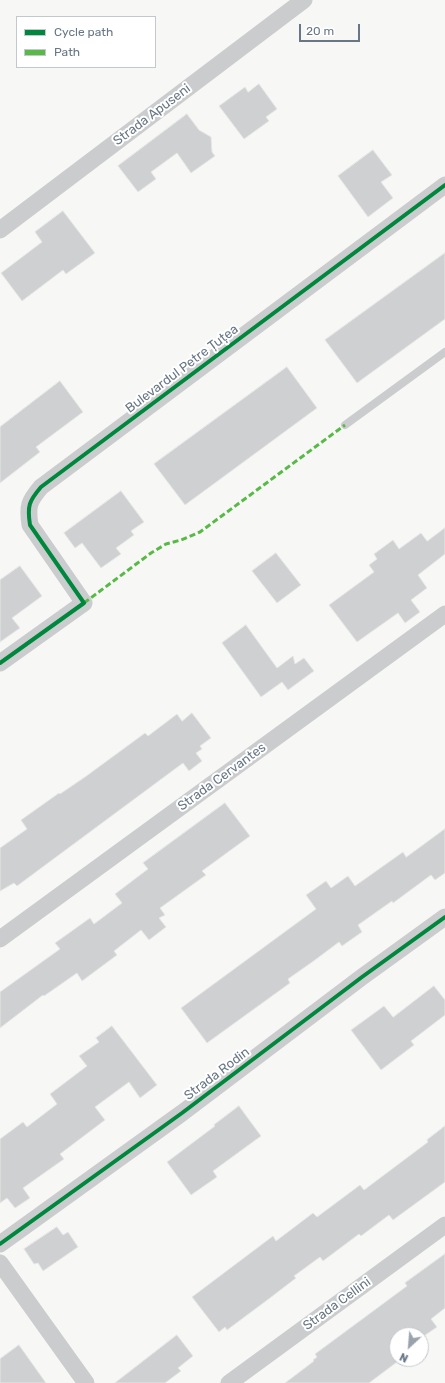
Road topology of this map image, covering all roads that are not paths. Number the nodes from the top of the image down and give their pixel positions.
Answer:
1 (304, 0) edge
2 (445, 185) edge
3 (0, 230) edge
4 (445, 352) edge
5 (345, 425) dead end
6 (445, 614) edge
7 (0, 663) edge
8 (445, 918) edge
9 (0, 939) edge
10 (445, 1225) edge
11 (0, 1244) edge
12 (0, 1263) edge
13 (86, 1383) edge
14 (230, 1383) edge

1 - 3 street, Strada Apuseni
2 - 7 street, Bulevardul Petre Țuțea
4 - 5 lane
6 - 9 street, Strada Cervantes
8 - 11 street, Strada Rodin
10 - 14 street, Strada Cellini
12 - 13 street

